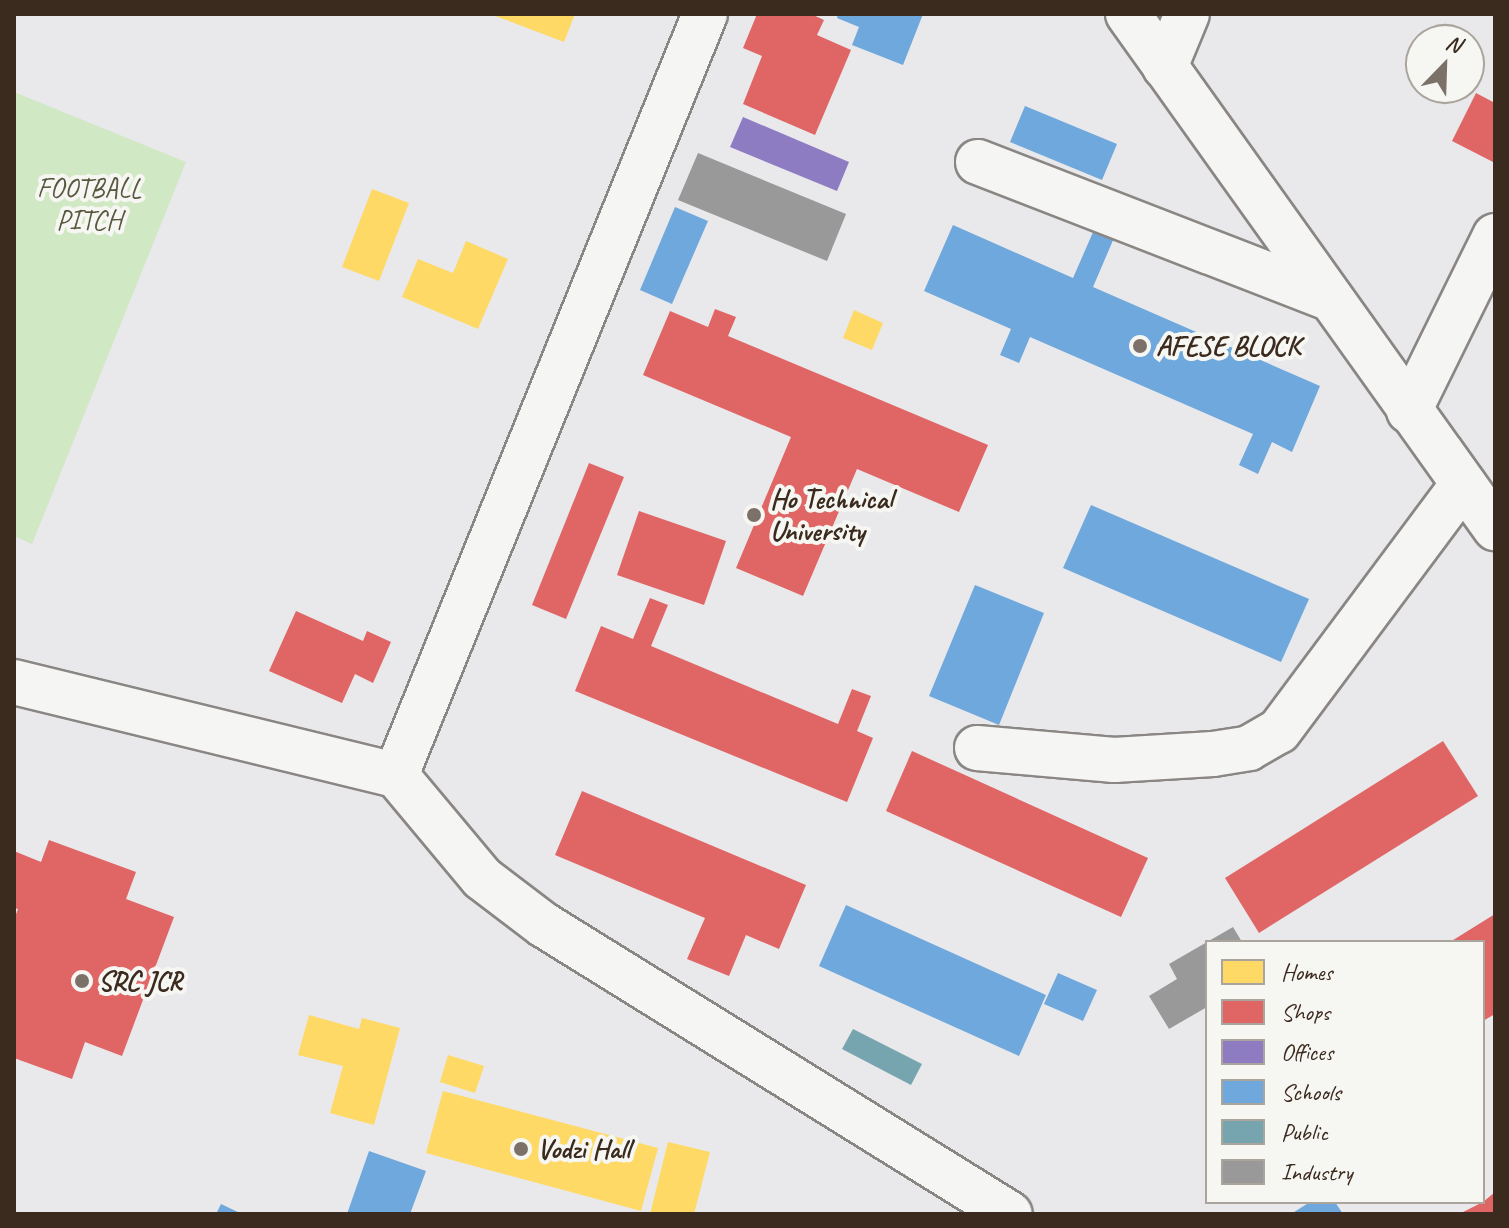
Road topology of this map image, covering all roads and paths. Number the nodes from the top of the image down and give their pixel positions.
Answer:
1 (705, 14) edge
2 (1128, 14) edge
3 (1187, 14) edge
4 (1165, 67) junction
5 (978, 162) dead end
6 (1495, 236) edge
7 (1329, 298) junction
8 (1409, 411) junction
9 (1463, 484) junction
10 (1495, 528) edge
11 (14, 682) edge
12 (977, 748) dead end
13 (396, 775) junction
14 (1010, 1214) edge

1 - 13 lane
2 - 4 lane
3 - 4 lane
4 - 7 lane
5 - 7 lane
6 - 8 lane
7 - 8 lane
8 - 9 lane
9 - 10 lane
9 - 12 lane
11 - 13 lane
13 - 14 lane

